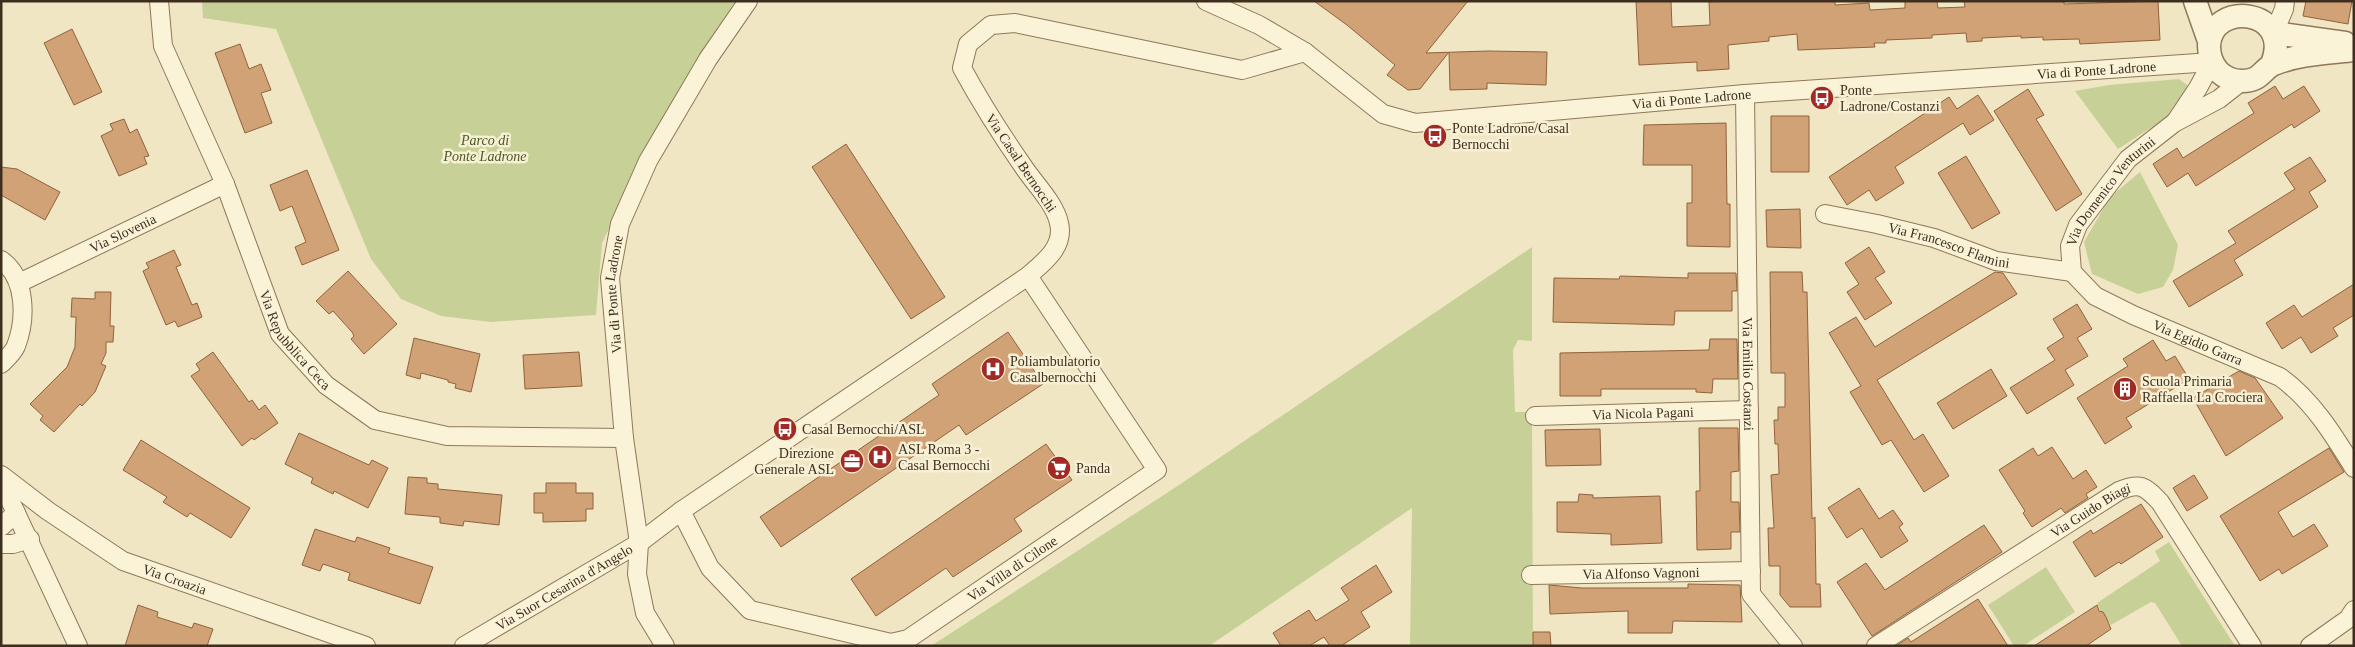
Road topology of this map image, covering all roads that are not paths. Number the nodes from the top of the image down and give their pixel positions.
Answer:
1 (159, 1) edge
2 (748, 1) edge
3 (1206, 1) edge
4 (2196, 1) edge
5 (2285, 1) edge
6 (2234, 7) edge
7 (2274, 33) junction
8 (2354, 44) edge
9 (2354, 50) edge
10 (2211, 51) junction
11 (1305, 52) junction
12 (2272, 64) junction
13 (2242, 82) junction
14 (1745, 94) junction
15 (2174, 123) junction
16 (225, 184) junction
17 (1825, 214) dead end
18 (1, 260) edge
19 (2072, 272) junction
20 (1028, 276) junction
21 (19, 282) junction
22 (1, 364) edge
23 (1749, 410) junction
24 (1535, 416) dead end
25 (624, 438) junction
26 (2354, 468) edge
27 (1, 475) edge
28 (1, 481) edge
29 (681, 511) junction
30 (16, 513) junction
31 (1, 527) edge
32 (30, 539) junction
33 (639, 543) junction
34 (1, 544) edge
35 (1751, 571) junction
36 (1531, 575) dead end
37 (2354, 610) edge
38 (1791, 643) edge
39 (78, 646) edge
40 (366, 646) edge
41 (464, 646) edge
42 (665, 646) edge
43 (1876, 646) edge
44 (2252, 646) edge
45 (2310, 646) edge

1 - 16 street, Via Repubblica Ceca
2 - 25 street, Via di Ponte Ladrone
3 - 11 street, Via di Ponte Ladrone
4 - 10 street
5 - 7 street
6 - 7 street
6 - 10 street
7 - 8 street
7 - 12 street
9 - 12 street
10 - 13 street
10 - 14 street, Via di Ponte Ladrone
10 - 15 street, Via Domenico Venturini
11 - 14 street, Via di Ponte Ladrone
11 - 20 street, Via Casal Bernocchi
12 - 13 street
13 - 15 street, Via Domenico Venturini
14 - 23 street, Via Emilio Costanzi
15 - 19 street, Via Domenico Venturini
16 - 21 street, Via Slovenia
16 - 25 street, Via Repubblica Ceca
17 - 19 street, Via Francesco Flamini
18 - 21 street
19 - 26 street, Via Egidio Garra
20 - 29 street, Via Casal Bernocchi
20 - 29 street, Via Villa di Cilone
21 - 22 street
23 - 24 street, Via Nicola Pagani
23 - 35 street, Via Emilio Costanzi
25 - 33 street, Via di Ponte Ladrone
27 - 40 street, Via Croazia
28 - 30 street
29 - 33 street, Via Casal Bernocchi
30 - 31 street
30 - 32 street
32 - 34 street
32 - 39 street
33 - 41 street, Via Suor Cesarina d'Angelo
33 - 42 street, Via di Ponte Ladrone
35 - 36 street, Via Alfonso Vagnoni
35 - 38 street, Via Emilio Costanzi
37 - 45 street
43 - 44 street, Via Guido Biagi

